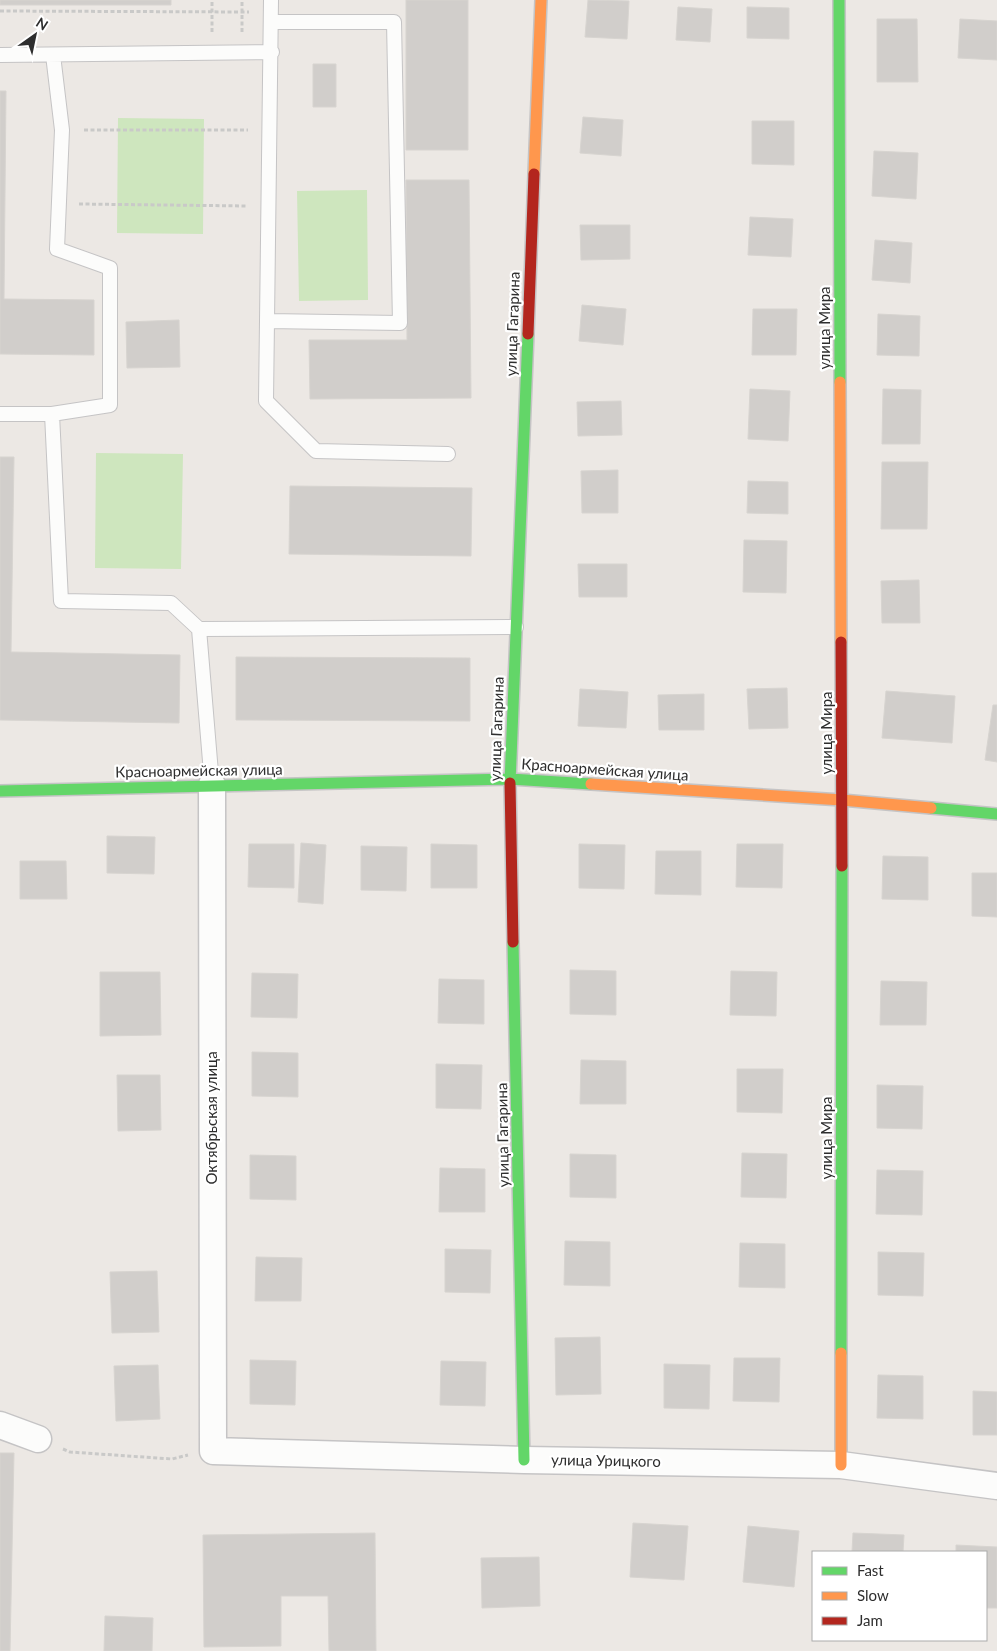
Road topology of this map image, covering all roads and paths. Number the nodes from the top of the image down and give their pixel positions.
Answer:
1 (212, 0) edge
2 (242, 0) edge
3 (541, 0) edge
4 (839, 0) edge
5 (0, 11) edge
6 (212, 12) junction
7 (242, 12) junction
8 (271, 12) edge
9 (272, 52) junction
10 (212, 53) junction
11 (242, 53) junction
12 (0, 55) edge
13 (53, 55) junction
14 (62, 130) junction
15 (271, 130) junction
16 (58, 204) junction
17 (269, 206) junction
18 (267, 322) junction
19 (0, 414) edge
20 (52, 414) junction
21 (448, 454) dead end
22 (516, 627) junction
23 (199, 629) junction
24 (510, 778) junction
25 (212, 785) junction
26 (0, 791) edge
27 (842, 800) junction
28 (997, 814) edge
29 (0, 1425) edge
30 (38, 1439) joint
31 (213, 1450) junction
32 (524, 1460) junction
33 (841, 1465) junction
34 (997, 1486) edge

1 - 6 path
2 - 7 path
3 - 22 street, улица Гагарина
4 - 27 street, улица Мира
5 - 6 path
6 - 7 path
6 - 10 path
7 - 8 path
7 - 11 path
8 - 9 lane
8 - 18 lane
9 - 11 lane
9 - 15 lane
10 - 11 lane
10 - 13 lane
12 - 13 lane
13 - 14 lane
14 - 15 path
14 - 16 lane
15 - 17 lane
16 - 17 path
16 - 20 lane
17 - 18 lane
18 - 21 lane
19 - 20 lane
20 - 23 lane
22 - 23 lane
22 - 24 street, улица Гагарина
23 - 25 lane
24 - 25 street, Красноармейская улица
24 - 27 street, Красноармейская улица
24 - 32 street, улица Гагарина
25 - 26 street, Красноармейская улица
25 - 31 street, Октябрьская улица
27 - 28 street, Красноармейская улица
27 - 33 street, улица Мира
29 - 30 street
30 - 31 path
31 - 32 street, улица Урицкого
32 - 33 street, улица Урицкого
33 - 34 street, улица Урицкого

